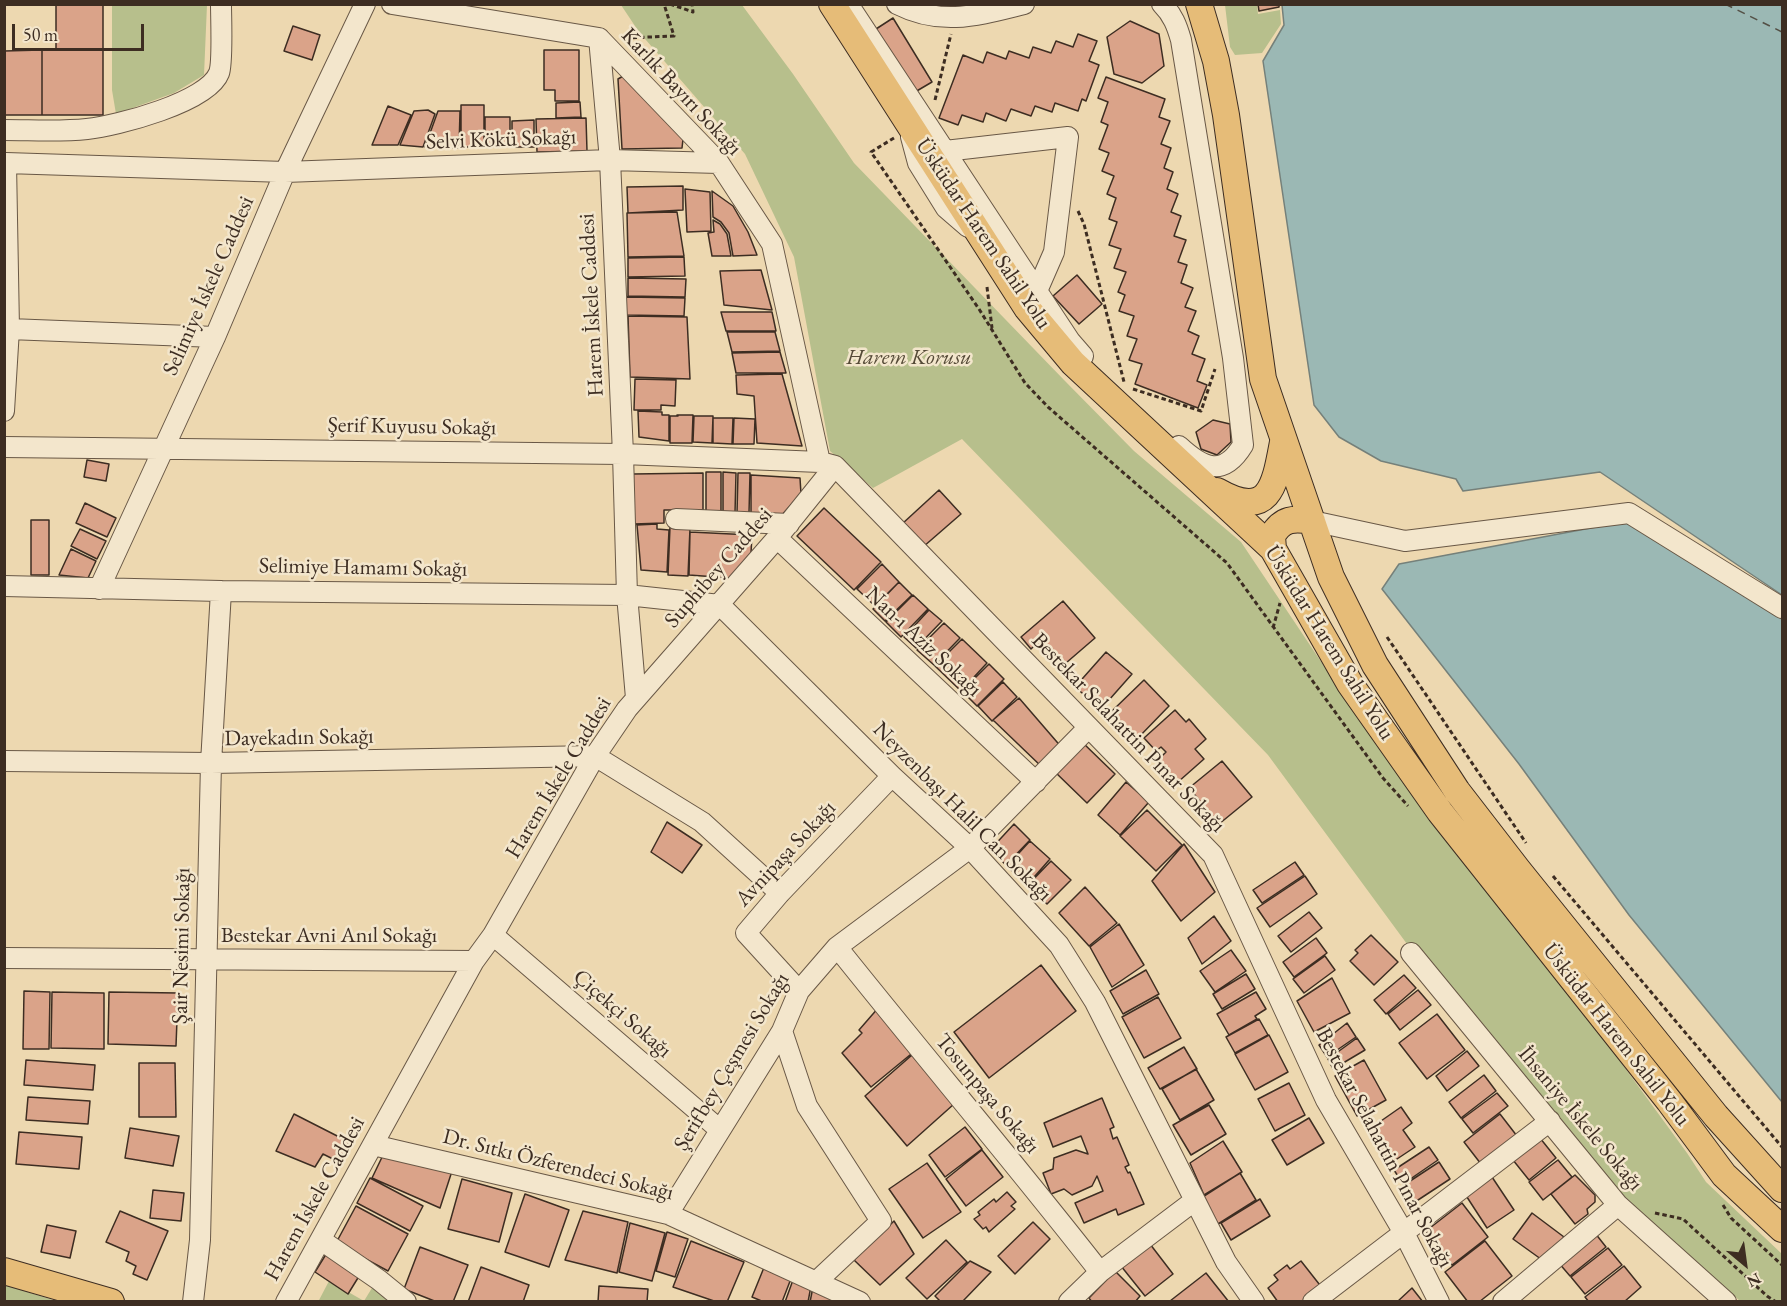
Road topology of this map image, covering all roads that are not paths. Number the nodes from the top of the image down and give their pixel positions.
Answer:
1 (221, 4) edge
2 (365, 4) edge
3 (392, 4) edge
4 (832, 4) edge
5 (848, 4) edge
6 (897, 4) edge
7 (1024, 4) edge
8 (1162, 4) edge
9 (1199, 4) edge
10 (956, 11) edge
11 (492, 12) edge
12 (598, 38) junction
13 (4, 130) edge
14 (945, 151) junction
15 (610, 160) junction
16 (6, 163) edge
17 (719, 163) junction
18 (285, 172) junction
19 (1037, 291) junction
20 (9, 329) junction
21 (215, 337) junction
22 (4, 411) edge
23 (1283, 441) junction
24 (4, 447) edge
25 (163, 447) junction
26 (623, 454) junction
27 (827, 464) junction
28 (1203, 483) junction
29 (676, 519) dead end
30 (1312, 522) junction
31 (783, 531) junction
32 (1273, 549) junction
33 (4, 586) edge
34 (99, 589) junction
35 (221, 591) junction
36 (627, 595) junction
37 (720, 605) junction
38 (1782, 608) edge
39 (636, 698) junction
40 (1088, 728) junction
41 (595, 756) junction
42 (4, 761) edge
43 (211, 764) junction
44 (892, 776) junction
45 (1036, 782) junction
46 (970, 848) junction
47 (780, 893) junction
48 (493, 934) junction
49 (837, 947) junction
50 (1411, 953) dead end
51 (4, 958) edge
52 (206, 960) junction
53 (474, 961) junction
54 (800, 991) junction
55 (782, 1031) junction
56 (1550, 1121) junction
57 (720, 1130) junction
58 (373, 1145) junction
59 (1782, 1189) edge
60 (1194, 1201) junction
61 (1618, 1205) junction
62 (668, 1214) junction
63 (1782, 1229) edge
64 (1404, 1233) junction
65 (321, 1240) junction
66 (4, 1270) edge
67 (1100, 1272) junction
68 (816, 1282) junction
69 (111, 1302) edge
70 (193, 1302) edge
71 (286, 1302) edge
72 (406, 1302) edge
73 (860, 1302) edge
74 (1069, 1302) edge
75 (1254, 1302) edge
76 (1313, 1302) edge
77 (1440, 1302) edge
78 (1503, 1302) edge
79 (1726, 1302) edge

1 - 13 street
2 - 18 street, Selimiye İskele Caddesi
3 - 11 street, Karlık Bayırı Sokağı
4 - 28 main road, Üsküdar Harem Sahil Yolu
5 - 14 street
6 - 10 street
7 - 10 street
8 - 19 street
9 - 23 main road, Üsküdar Harem Sahil Yolu
11 - 12 street, Karlık Bayırı Sokağı
12 - 15 street, Harem İskele Caddesi
12 - 17 street, Karlık Bayırı Sokağı
14 - 19 street
14 - 19 street
15 - 17 street, Selvi Kökü Sokağı
15 - 18 street, Selvi Kökü Sokağı
15 - 26 street, Harem İskele Caddesi
16 - 18 street, Selvi Kökü Sokağı
16 - 20 street
17 - 27 street, Karlık Bayırı Sokağı
18 - 21 street, Selimiye İskele Caddesi
20 - 21 street
20 - 22 street
21 - 25 street, Selimiye İskele Caddesi
23 - 28 main road
23 - 30 main road, Üsküdar Harem Sahil Yolu
24 - 25 street, Şerif Kuyusu Sokağı
25 - 26 street, Şerif Kuyusu Sokağı
25 - 34 street, Selimiye İskele Caddesi
26 - 27 street, Şerif Kuyusu Sokağı
26 - 36 street, Harem İskele Caddesi
27 - 31 street, Suphibey Caddesi
27 - 40 street, Bestekar Selahattin Pınar Sokağı
28 - 32 main road, Üsküdar Harem Sahil Yolu
29 - 31 street
30 - 32 main road
30 - 38 street
30 - 59 main road, Üsküdar Harem Sahil Yolu
31 - 37 street, Suphibey Caddesi
31 - 45 street, Nan-ı Aziz Sokağı
32 - 63 main road, Üsküdar Harem Sahil Yolu
33 - 34 street, Selimiye Hamamı Sokağı
34 - 35 street, Selimiye Hamamı Sokağı
35 - 36 street, Selimiye Hamamı Sokağı
35 - 43 street, Şair Nesimi Sokağı
36 - 37 street, Selimiye Hamamı Sokağı
36 - 39 street, Harem İskele Caddesi
37 - 39 street, Suphibey Caddesi
37 - 44 street, Neyzenbaşı Halil Can Sokağı
39 - 41 street, Harem İskele Caddesi
40 - 45 street, Şerifbey Çeşmesi Sokağı
40 - 64 street, Bestekar Selahattin Pınar Sokağı
41 - 43 street, Dayekadın Sokağı
41 - 47 street
41 - 48 street, Harem İskele Caddesi
42 - 43 street, Dayekadın Sokağı
43 - 52 street, Şair Nesimi Sokağı
44 - 46 street, Neyzenbaşı Halil Can Sokağı
44 - 47 street, Avnipaşa Sokağı
45 - 46 street, Şerifbey Çeşmesi Sokağı
46 - 49 street, Şerifbey Çeşmesi Sokağı
46 - 60 street, Neyzenbaşı Halil Can Sokağı
47 - 54 street, Avnipaşa Sokağı
48 - 53 street, Harem İskele Caddesi
48 - 57 street, Çiçekçi Sokağı
49 - 54 street, Şerifbey Çeşmesi Sokağı
49 - 67 street, Tosunpaşa Sokağı
50 - 56 street, İhsaniye İskele Sokağı
51 - 52 street, Bestekar Avni Anıl Sokağı
52 - 53 street, Bestekar Avni Anıl Sokağı
52 - 70 street, Şair Nesimi Sokağı
53 - 58 street, Harem İskele Caddesi
54 - 55 street, Şerifbey Çeşmesi Sokağı
55 - 57 street, Şerifbey Çeşmesi Sokağı
55 - 68 street
56 - 61 street, İhsaniye İskele Sokağı
56 - 64 street
57 - 62 street, Şerifbey Çeşmesi Sokağı
58 - 62 street, Dr. Sıtkı Özferendeci Sokağı
58 - 65 street, Harem İskele Caddesi
60 - 67 street
60 - 75 street, Neyzenbaşı Halil Can Sokağı
61 - 78 street
61 - 79 street, İhsaniye İskele Sokağı
62 - 68 street, Dr. Sıtkı Özferendeci Sokağı
64 - 76 street
64 - 77 street, Bestekar Selahattin Pınar Sokağı
65 - 71 street, Harem İskele Caddesi
65 - 72 street
66 - 69 main road
67 - 74 street
68 - 73 street, Dr. Sıtkı Özferendeci Sokağı

